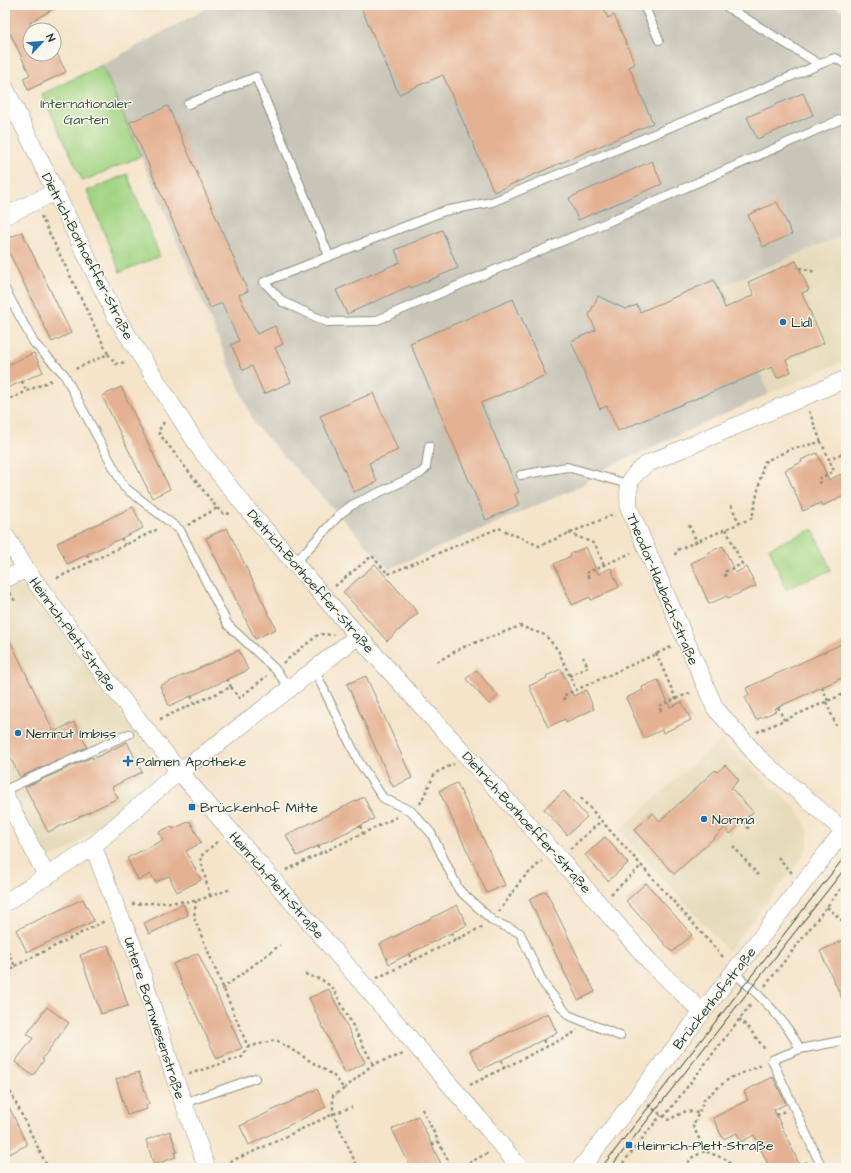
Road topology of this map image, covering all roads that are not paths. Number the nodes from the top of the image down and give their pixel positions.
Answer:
1 (644, 5) edge
2 (724, 5) edge
3 (659, 40) dead end
4 (819, 64) junction
5 (846, 64) edge
6 (5, 88) edge
7 (188, 104) dead end
8 (846, 117) edge
9 (55, 192) junction
10 (5, 216) edge
11 (329, 256) junction
12 (5, 289) edge
13 (846, 379) edge
14 (429, 446) dead end
15 (521, 475) dead end
16 (628, 484) junction
17 (5, 535) edge
18 (295, 563) junction
19 (26, 569) junction
20 (5, 580) edge
21 (358, 636) junction
22 (314, 670) junction
23 (290, 688) junction
24 (129, 734) dead end
25 (179, 771) junction
26 (5, 790) edge
27 (5, 795) edge
28 (845, 830) edge
29 (93, 846) junction
30 (47, 877) junction
31 (5, 903) edge
32 (736, 971) junction
33 (702, 1012) junction
34 (620, 1036) dead end
35 (846, 1040) edge
36 (800, 1049) junction
37 (255, 1078) dead end
38 (184, 1103) junction
39 (207, 1168) edge
40 (520, 1168) edge
41 (582, 1168) edge
42 (822, 1168) edge

1 - 3 lane
2 - 4 lane
4 - 5 lane
4 - 11 lane
6 - 9 street, Dietrich-Bonhoeffer-Straße
7 - 11 lane
8 - 11 lane
9 - 10 street
9 - 18 street, Dietrich-Bonhoeffer-Straße
12 - 23 lane
13 - 16 street
14 - 18 lane
15 - 16 lane
16 - 28 street, Theodor-Haubach-Straße
17 - 19 street, Heinrich-Plett-Straße
18 - 21 street, Dietrich-Bonhoeffer-Straße
19 - 20 street
19 - 25 street, Heinrich-Plett-Straße
21 - 22 street
21 - 33 street, Dietrich-Bonhoeffer-Straße
22 - 23 street
22 - 34 lane
23 - 25 street
24 - 26 lane
25 - 29 street
25 - 40 street, Heinrich-Plett-Straße
27 - 30 street
28 - 32 street, Brückenhofstraße
29 - 30 street
29 - 38 street, Untere Bornwiesenstraße
30 - 31 street
32 - 33 street, Brückenhofstraße
32 - 36 lane
33 - 41 street, Brückenhofstraße
35 - 36 lane
36 - 42 lane
37 - 38 lane
38 - 39 street, Untere Bornwiesenstraße

